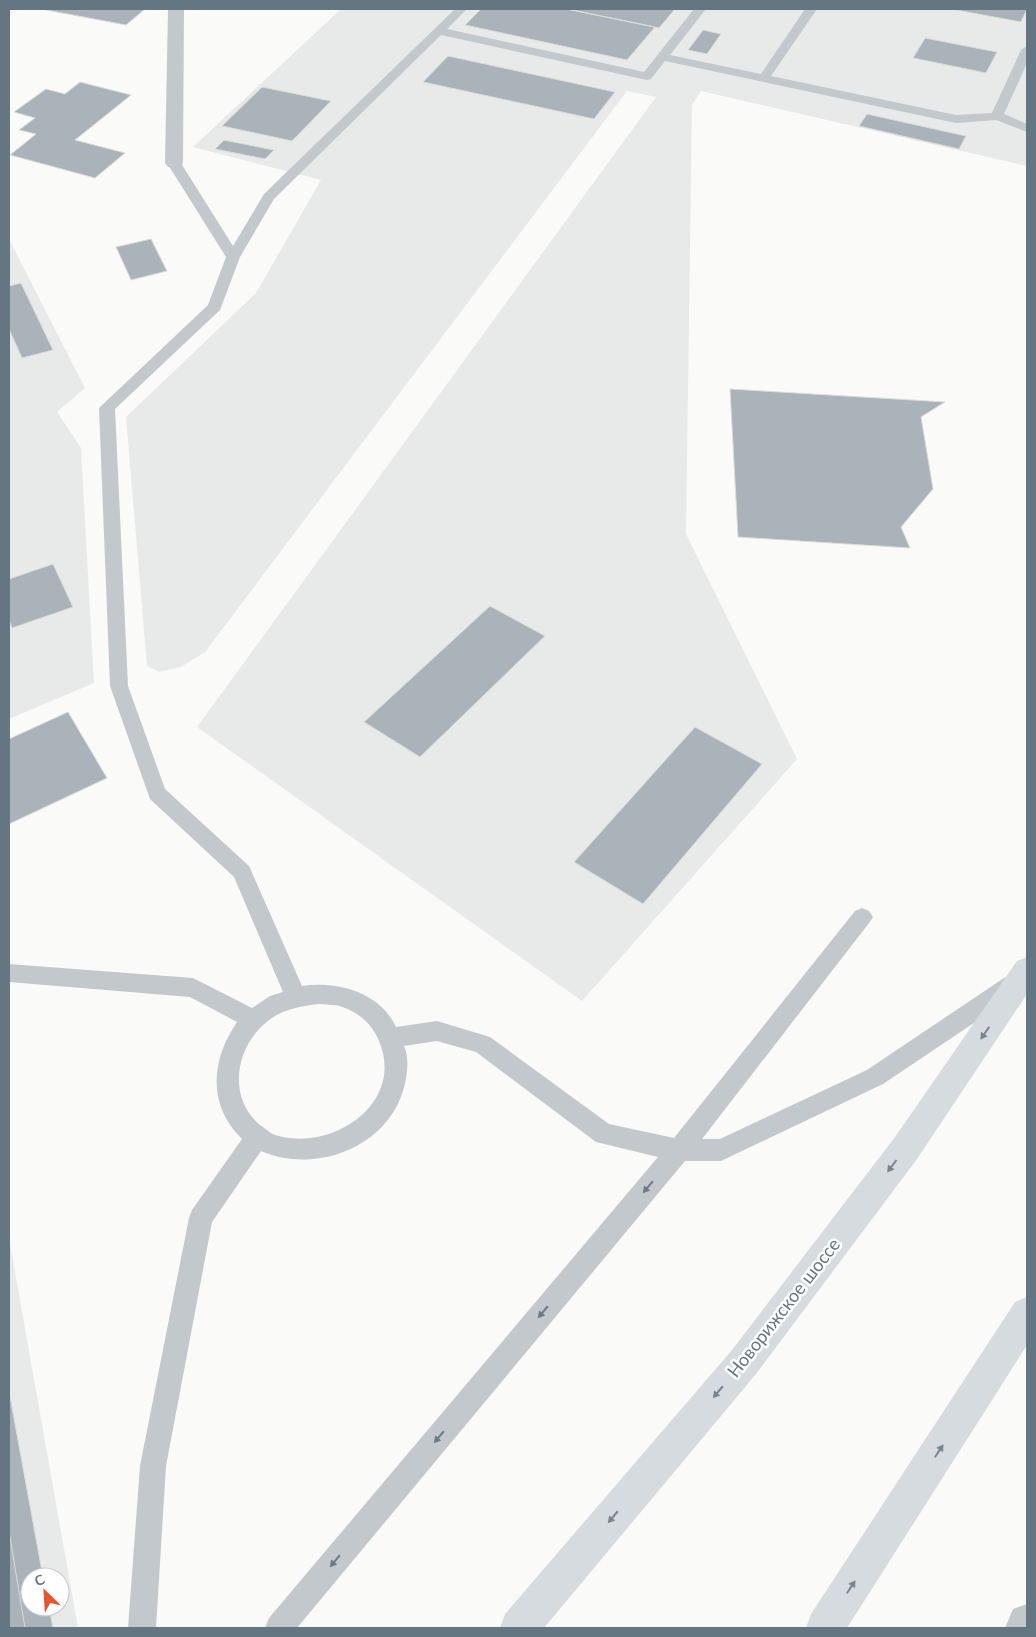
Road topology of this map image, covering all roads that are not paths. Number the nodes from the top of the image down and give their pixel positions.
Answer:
1 (176, 9) edge
2 (461, 9) edge
3 (700, 9) edge
4 (811, 9) edge
5 (438, 31) junction
6 (1027, 50) edge
7 (662, 57) junction
8 (764, 78) junction
9 (997, 116) junction
10 (1027, 128) edge
11 (174, 163) joint
12 (233, 257) junction
13 (862, 917) dead end
14 (9, 973) edge
15 (1025, 974) edge
16 (296, 997) junction
17 (254, 1020) junction
18 (391, 1038) junction
19 (257, 1137) junction
20 (679, 1150) junction
21 (1027, 1314) edge
22 (1027, 1623) edge
23 (142, 1628) edge
24 (279, 1628) edge
25 (519, 1628) edge
26 (825, 1628) edge
27 (1024, 1628) edge

1 - 11 street
2 - 5 lane
3 - 7 lane
4 - 8 lane
5 - 7 lane
5 - 12 lane
6 - 9 lane
7 - 8 lane
8 - 9 lane
9 - 10 lane
11 - 12 lane
12 - 16 lane
13 - 20 lane
14 - 17 lane
15 - 20 lane
15 -> 25 highway, Новорижское шоссе
16 - 17 lane
16 - 18 lane
17 - 19 lane
18 - 19 lane
18 - 20 lane
19 - 23 lane
20 -> 24 lane
26 -> 21 highway
22 - 27 street

